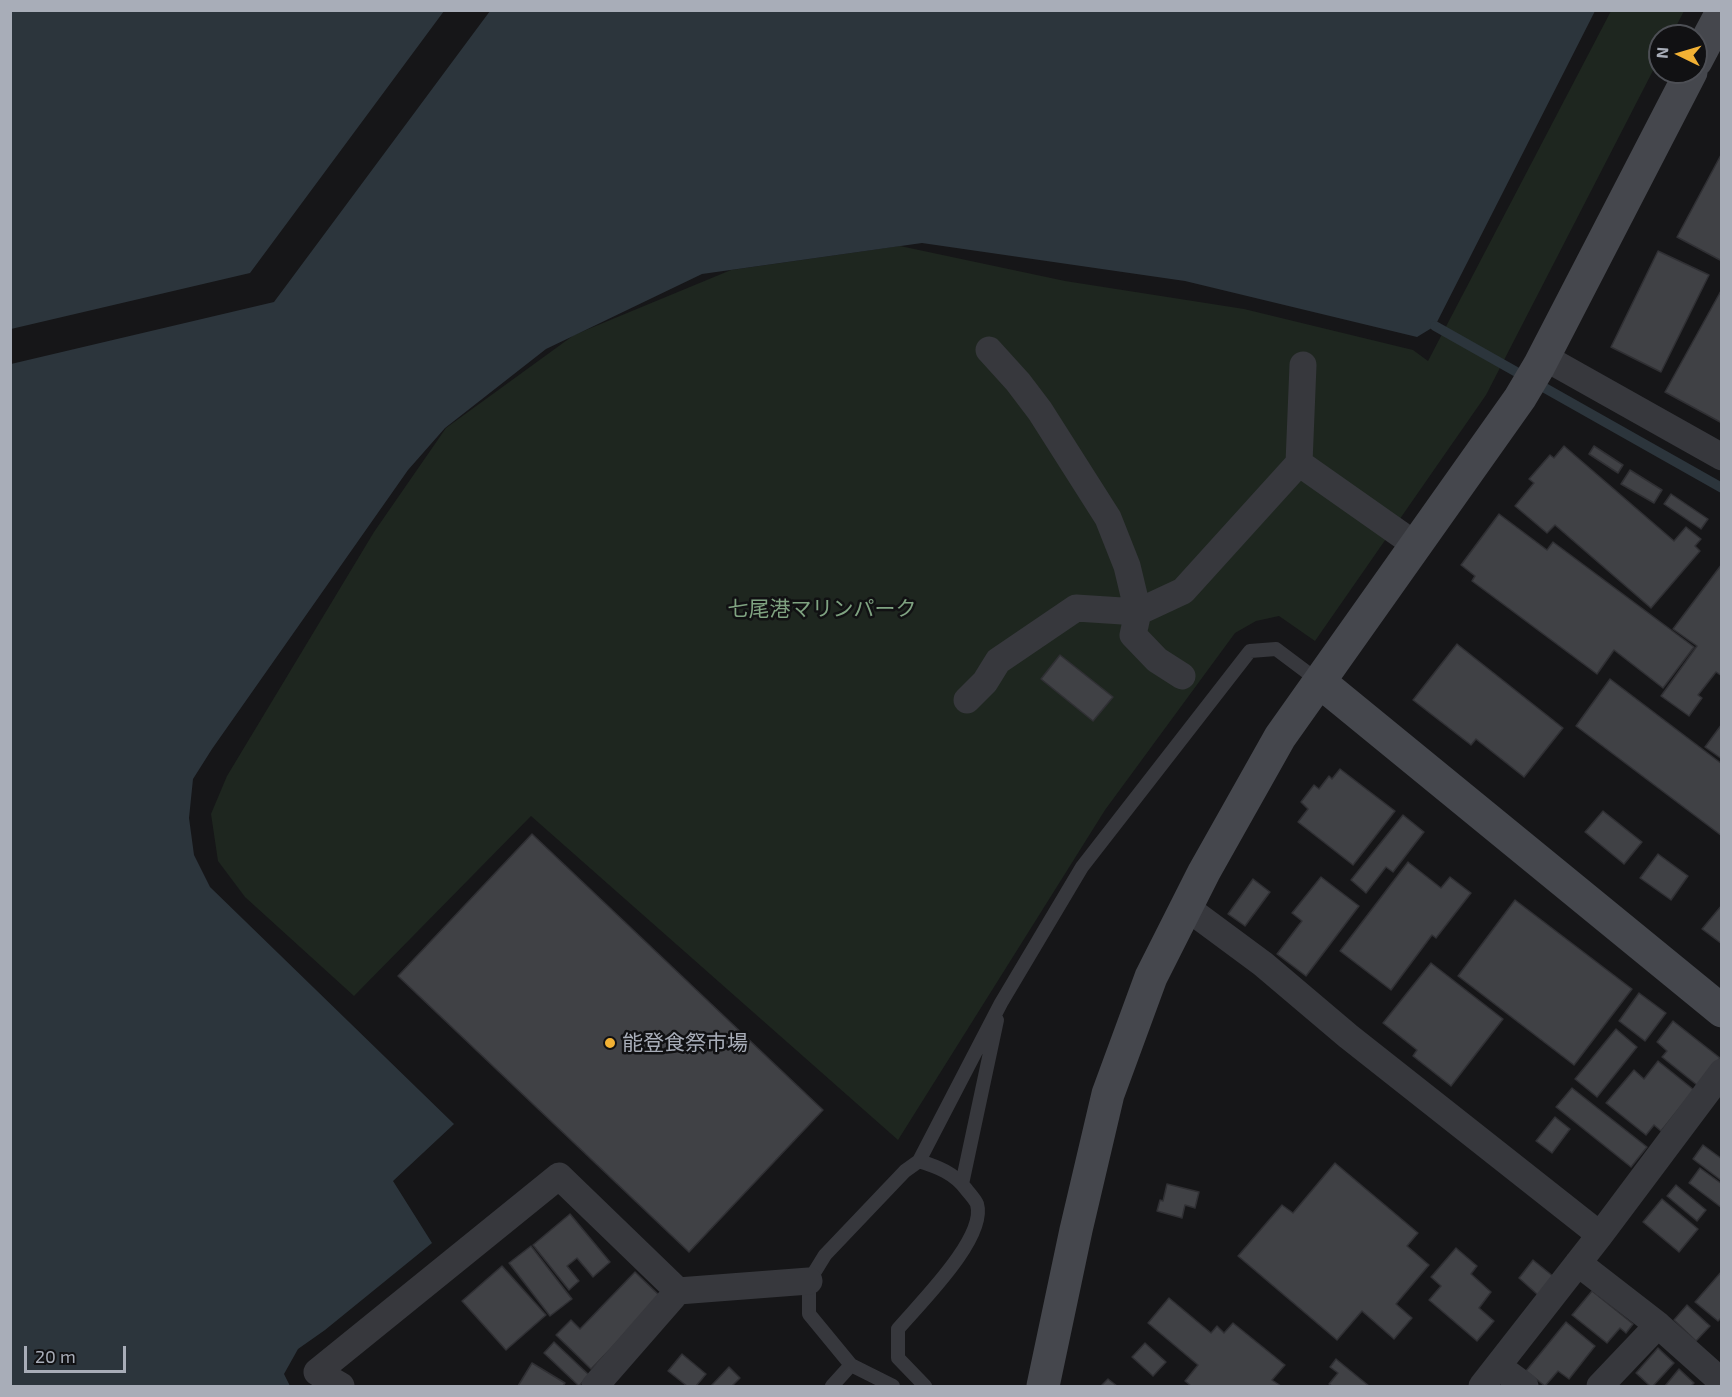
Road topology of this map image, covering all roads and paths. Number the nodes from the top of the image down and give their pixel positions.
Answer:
1 (1722, 12) edge
2 (1708, 39) edge
3 (1685, 84) edge
4 (989, 350) dead end
5 (1541, 362) junction
6 (1303, 365) dead end
7 (1722, 457) edge
8 (1299, 463) junction
9 (1417, 546) junction
10 (1138, 612) junction
11 (1182, 676) dead end
12 (1320, 682) junction
13 (967, 700) dead end
14 (1186, 907) junction
15 (1001, 1003) junction
16 (1722, 1011) edge
17 (1722, 1072) edge
18 (919, 1161) junction
19 (962, 1184) junction
20 (1600, 1235) junction
21 (1578, 1263) junction
22 (809, 1281) junction
23 (678, 1291) junction
24 (1658, 1325) junction
25 (851, 1365) junction
26 (1490, 1376) edge
27 (1722, 1382) edge
28 (341, 1386) edge
29 (595, 1386) edge
30 (832, 1386) edge
31 (893, 1386) edge
32 (924, 1386) edge
33 (1043, 1386) edge
34 (1525, 1386) edge
35 (1600, 1386) edge

1 - 2 street
3 - 5 street
4 - 10 street
5 - 7 street
5 - 9 street
6 - 8 street
8 - 9 street
8 - 10 street
9 - 12 street
10 - 11 street
10 - 13 street
12 - 14 street
12 - 15 lane
12 - 16 street
14 - 20 street
14 - 33 street
15 - 18 lane
15 - 19 lane
17 - 20 street
18 - 19 lane
18 - 22 lane
19 - 32 lane
20 - 21 street
21 - 24 street
21 - 26 street
22 - 23 street
22 - 25 lane
23 - 28 street
23 - 29 street
24 - 27 street
24 - 35 street
25 - 30 lane
25 - 31 lane
26 - 34 street

